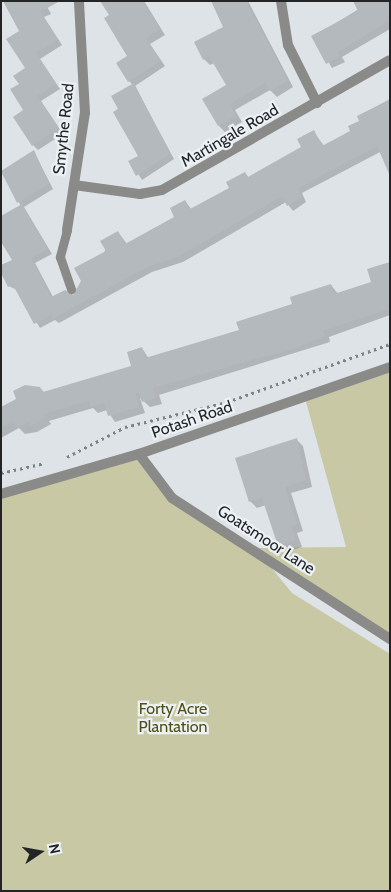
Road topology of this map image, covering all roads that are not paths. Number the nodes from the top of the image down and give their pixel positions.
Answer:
1 (79, 1) edge
2 (281, 1) edge
3 (390, 60) edge
4 (317, 103) junction
5 (74, 185) junction
6 (67, 230) joint
7 (71, 289) dead end
8 (390, 367) edge
9 (139, 454) junction
10 (1, 494) edge
11 (390, 639) edge

1 - 5 street, Smythe Road
2 - 4 street
3 - 4 street, Martingale Road
4 - 5 street, Martingale Road
5 - 6 street, Smythe Road
6 - 7 lane
8 - 9 street, Potash Road
9 - 10 street, Potash Road
9 - 11 street, Goatsmoor Lane

